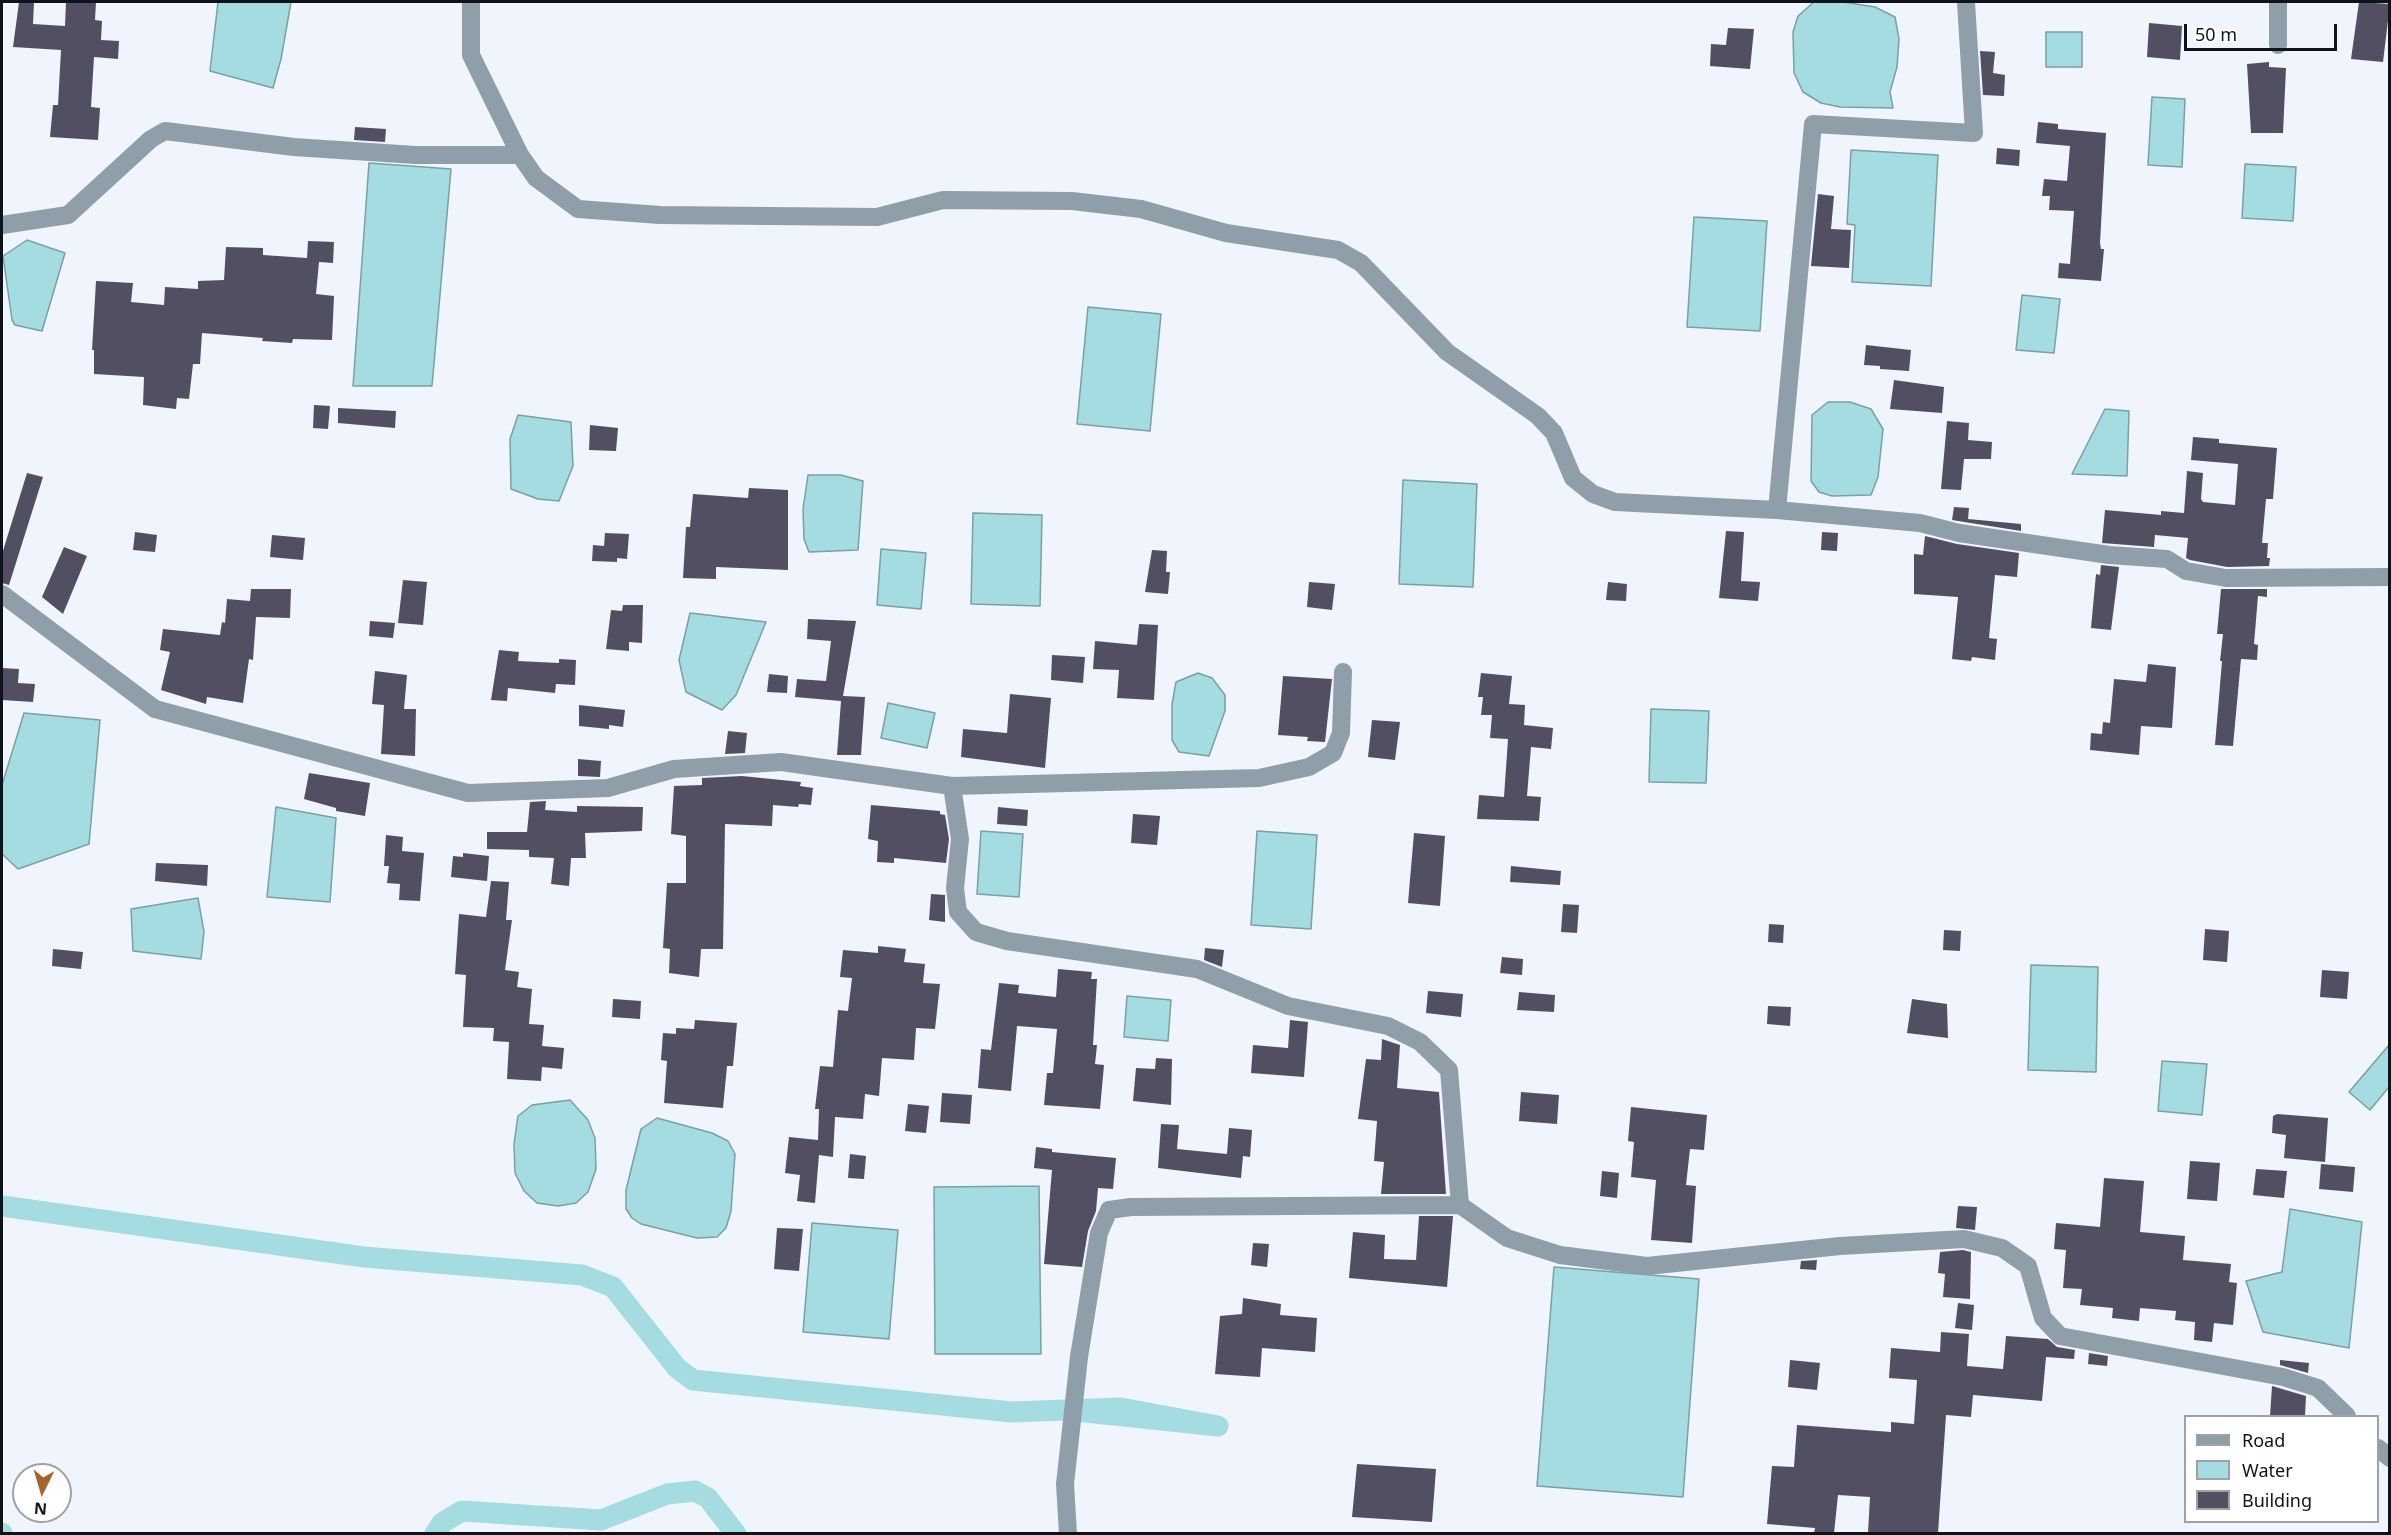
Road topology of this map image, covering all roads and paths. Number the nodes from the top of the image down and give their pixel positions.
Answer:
1 (471, 2) edge
2 (1966, 2) edge
3 (2278, 2) edge
4 (2278, 45) dead end
5 (520, 155) junction
6 (2, 225) edge
7 (1776, 510) junction
8 (2390, 577) edge
9 (2, 594) edge
10 (1343, 672) dead end
11 (952, 786) junction
12 (1460, 1205) junction
13 (2346, 1415) edge
14 (1068, 1533) edge

1 - 5 street
2 - 7 street
3 - 4 street
5 - 6 street
5 - 7 street
7 - 8 street
9 - 11 street
10 - 11 street
11 - 12 street
12 - 13 street
12 - 14 street

